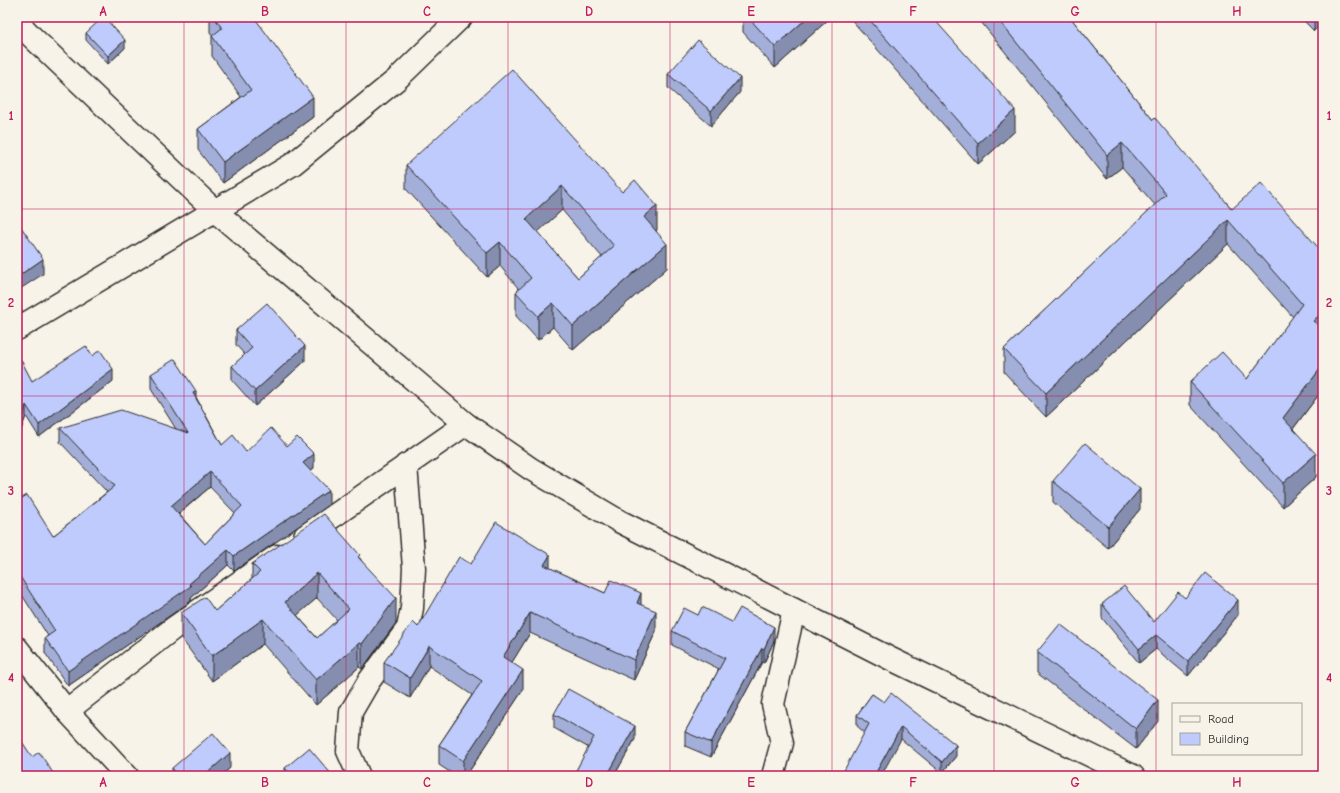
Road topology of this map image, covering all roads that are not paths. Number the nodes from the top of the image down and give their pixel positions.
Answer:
1 (461, 17) edge
2 (17, 21) edge
3 (215, 211) junction
4 (17, 329) edge
5 (466, 424) junction
6 (406, 465) junction
7 (794, 610) junction
8 (17, 648) edge
9 (67, 710) junction
10 (127, 776) edge
11 (359, 776) edge
12 (773, 776) edge
13 (1134, 776) edge

1 - 3 street
2 - 3 street
3 - 4 street
3 - 5 street
5 - 6 street
5 - 7 street
6 - 9 street
6 - 11 street
7 - 12 street
7 - 13 street
8 - 9 street
9 - 10 street

